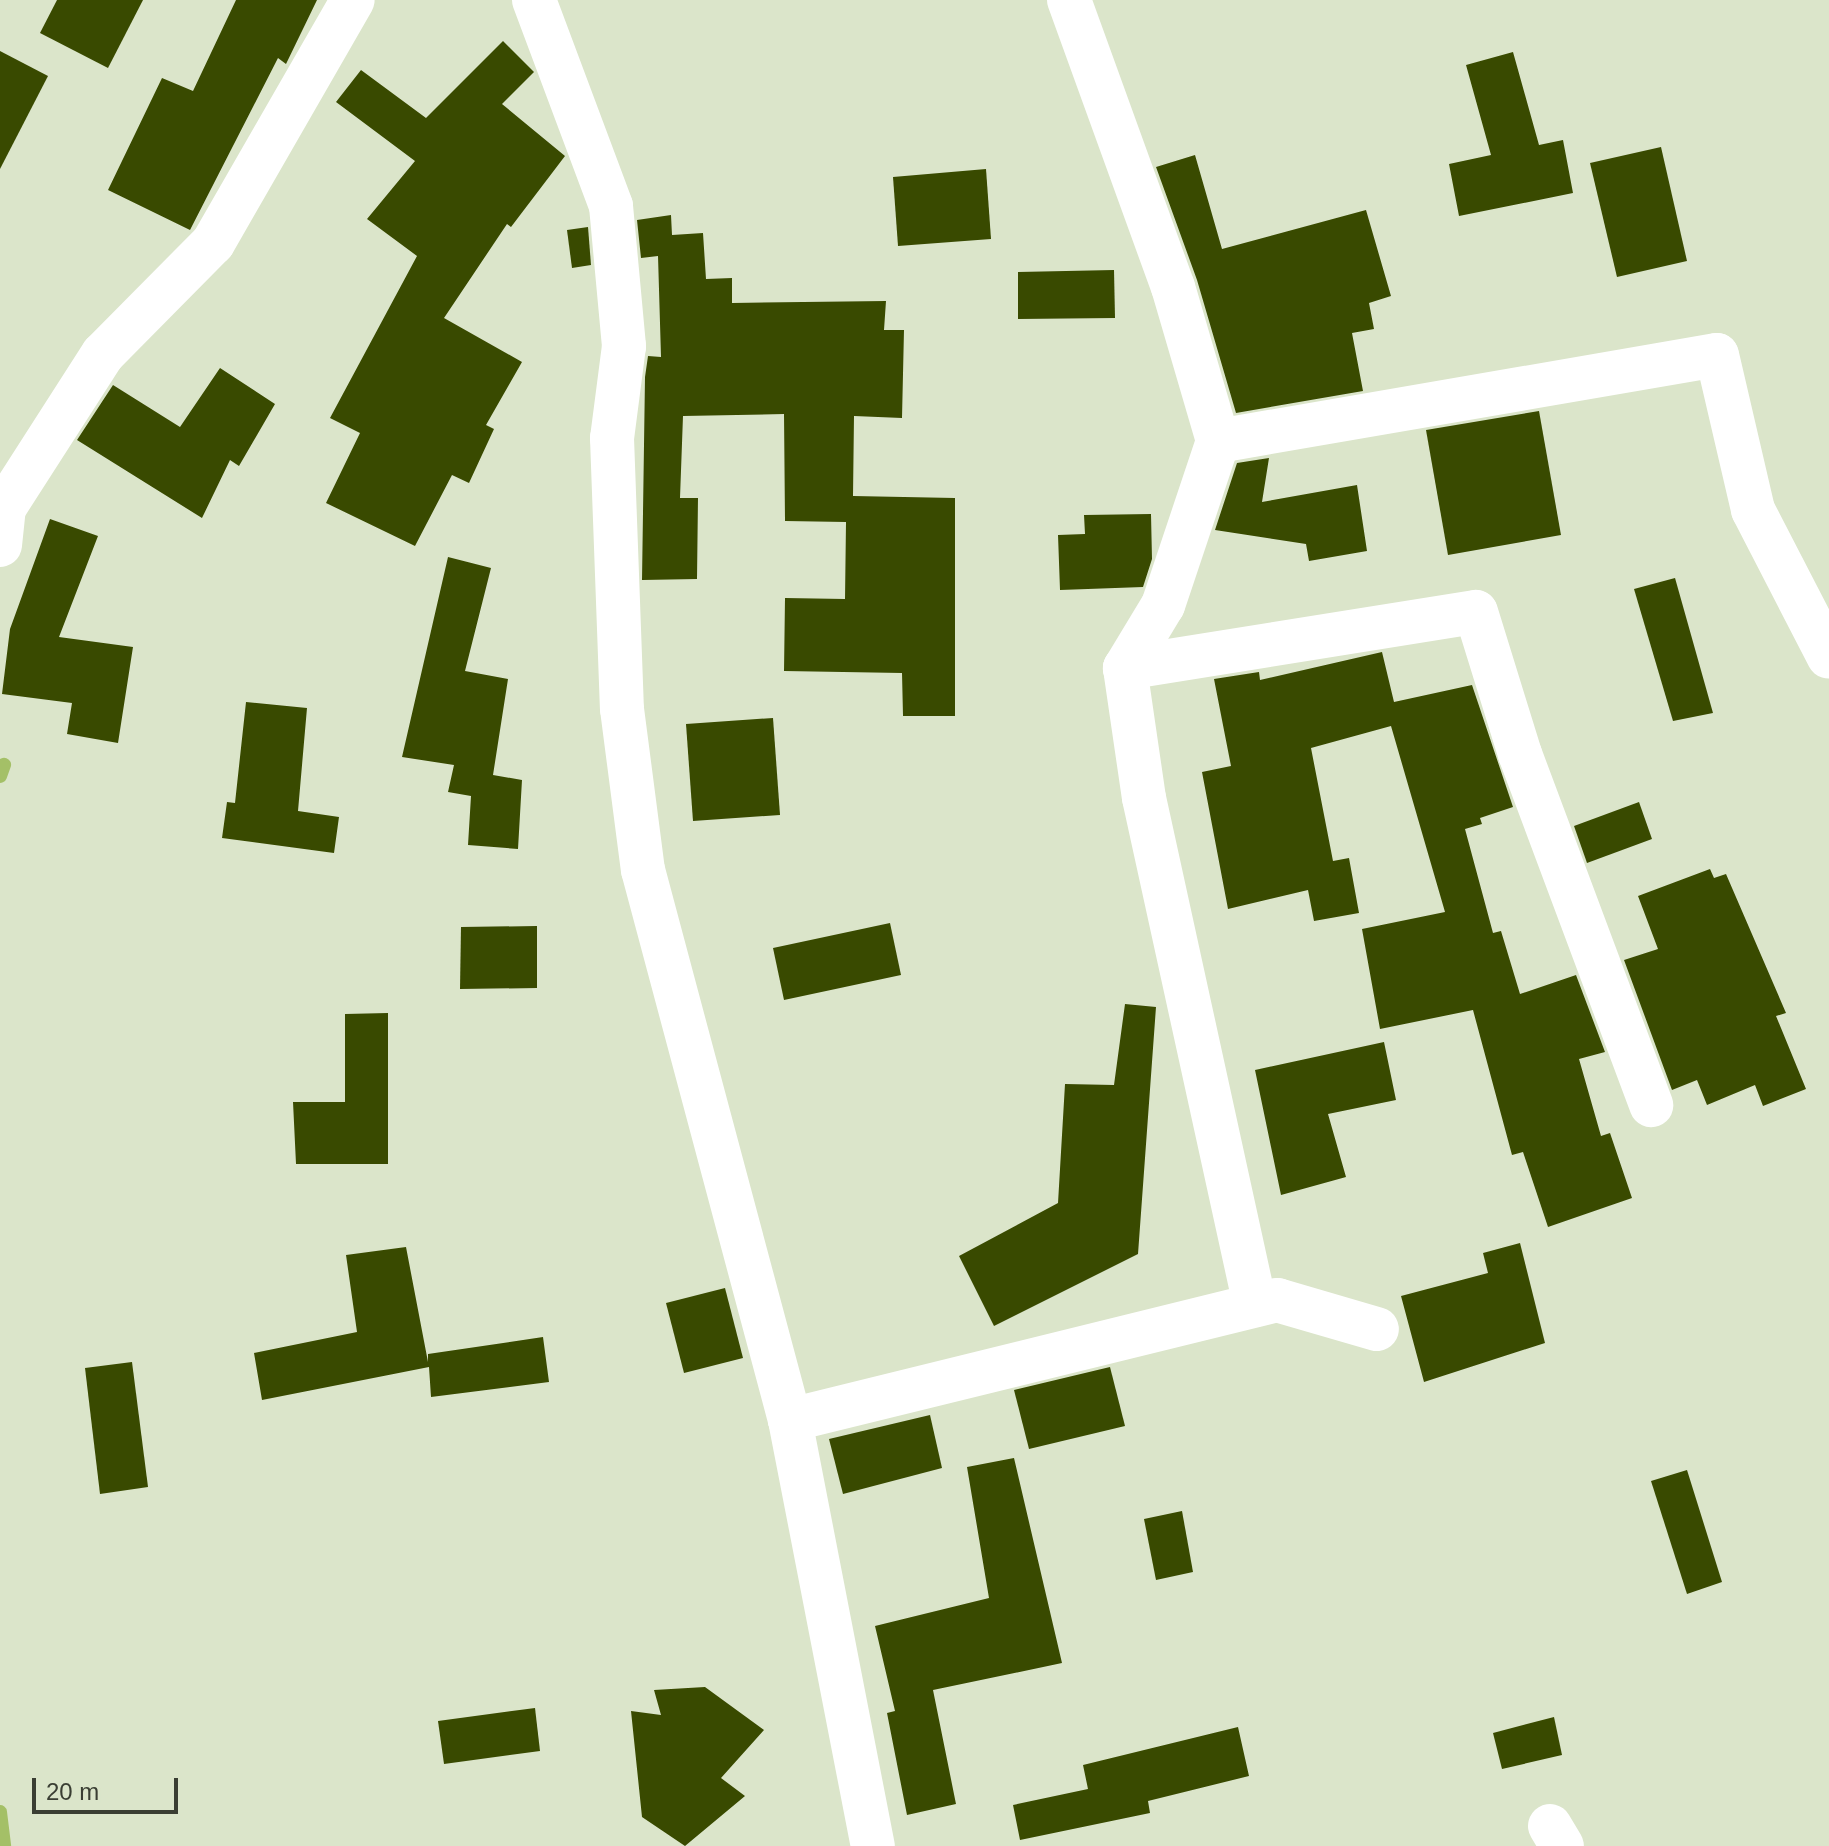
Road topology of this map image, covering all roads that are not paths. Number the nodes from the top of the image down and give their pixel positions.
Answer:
1 (353, 0) edge
2 (534, 0) edge
3 (1069, 0) edge
4 (1218, 441) junction
5 (0, 545) edge
6 (1829, 657) edge
7 (1125, 668) junction
8 (1651, 1105) dead end
9 (1255, 1305) junction
10 (1377, 1329) dead end
11 (790, 1420) junction
12 (873, 1846) edge

1 - 5 street
2 - 11 street
3 - 4 street
4 - 6 street
4 - 7 street
7 - 8 street
7 - 9 street
9 - 10 street
9 - 11 street
11 - 12 street

